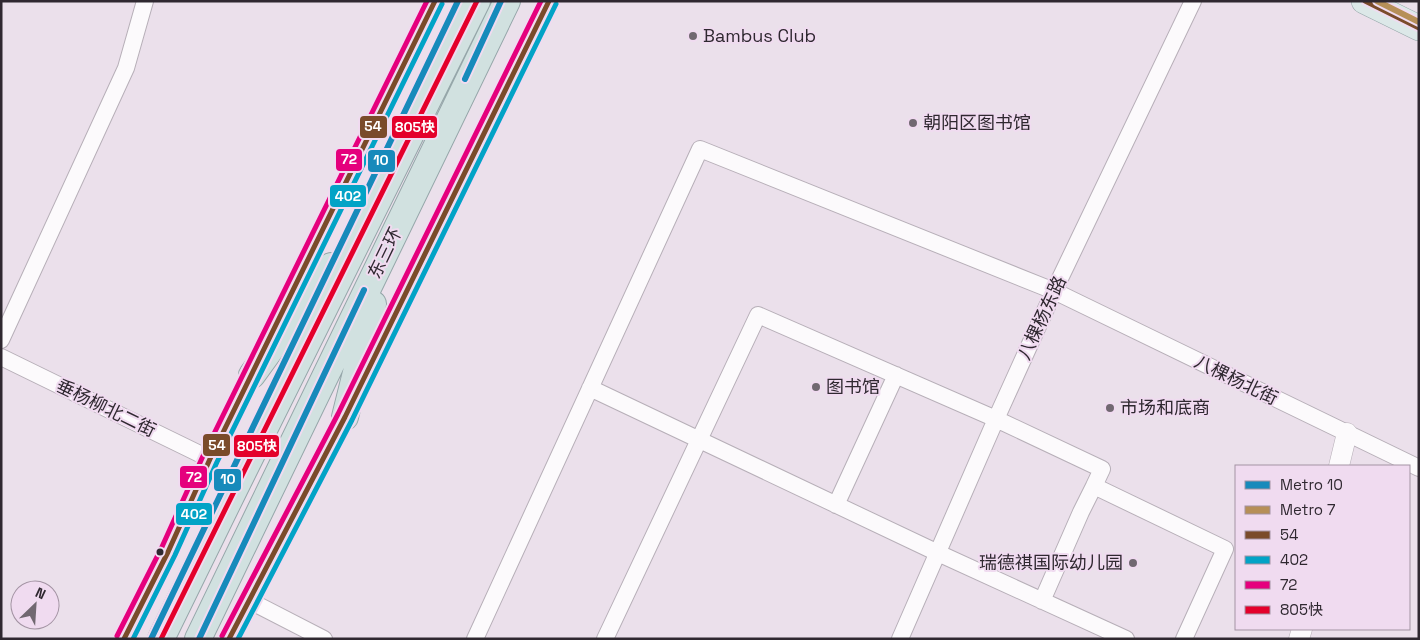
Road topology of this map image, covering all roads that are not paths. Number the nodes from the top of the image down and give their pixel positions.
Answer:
1 (145, 1) edge
2 (435, 1) edge
3 (477, 1) edge
4 (507, 1) edge
5 (549, 1) edge
6 (1193, 1) edge
7 (1364, 1) edge
8 (1419, 28) edge
9 (375, 205) junction
10 (384, 254) junction
11 (1054, 291) junction
12 (1, 340) edge
13 (1, 357) edge
14 (252, 375) junction
15 (896, 375) junction
16 (590, 388) junction
17 (345, 417) junction
18 (996, 418) junction
19 (1347, 433) junction
20 (698, 440) junction
21 (210, 459) junction
22 (1339, 465) edge
23 (1419, 468) edge
24 (1094, 486) junction
25 (836, 505) junction
26 (938, 553) junction
27 (248, 600) junction
28 (1042, 601) junction
29 (124, 639) edge
30 (161, 639) edge
31 (198, 639) edge
32 (229, 639) edge
33 (324, 639) edge
34 (475, 639) edge
35 (605, 639) edge
36 (900, 639) edge
37 (1126, 639) edge
38 (1184, 639) edge

1 - 12 street
2 - 14 street
3 - 9 highway, 东三环
4 - 10 highway, 东三环
5 - 17 street
6 - 11 street, 八棵杨东路
7 - 8 main road
9 - 14 highway
9 - 30 highway, 东三环
10 - 17 highway
10 - 31 highway, 东三环
11 - 16 street, 八棵杨北街
11 - 18 street, 八棵杨东路
11 - 19 street, 八棵杨北街
13 - 21 street, 垂杨柳北二街
14 - 21 street
15 - 18 street
15 - 20 street
15 - 25 street
16 - 20 street
16 - 34 street
17 - 27 street
18 - 24 street
18 - 26 street, 八棵杨东路
19 - 22 street
19 - 23 street, 八棵杨北街
20 - 25 street
20 - 35 street
21 - 29 street
24 - 28 street
24 - 38 street
25 - 26 street
26 - 28 street
26 - 36 street, 八棵杨东路
27 - 32 street
27 - 33 street
28 - 37 street

